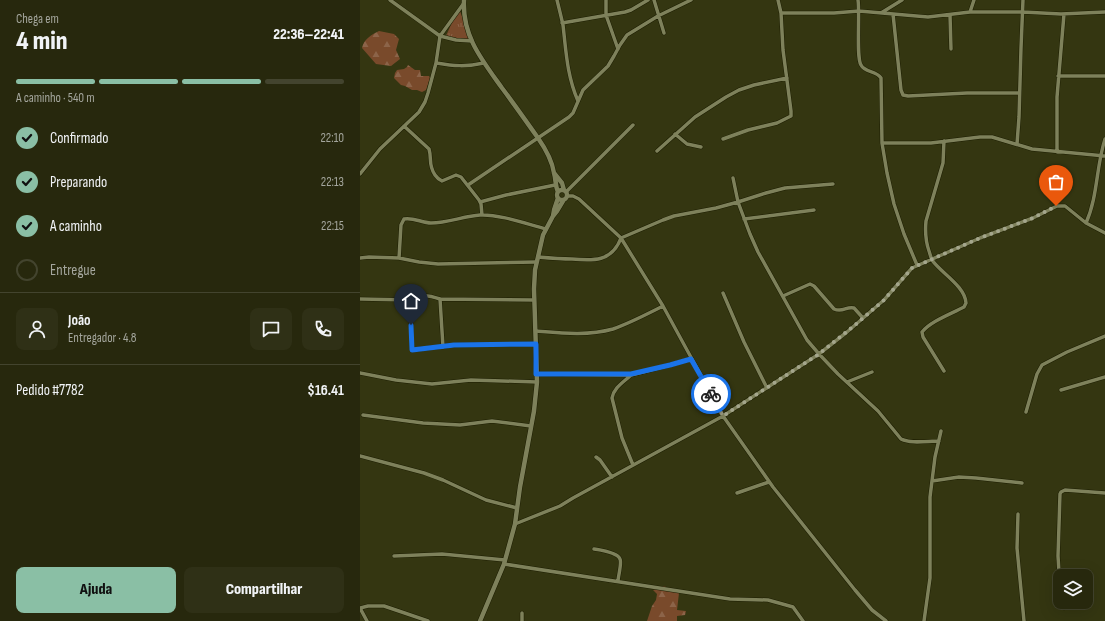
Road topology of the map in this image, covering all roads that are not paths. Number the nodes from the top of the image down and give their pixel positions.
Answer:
1 (390, 0) edge
2 (557, 0) edge
3 (606, 0) edge
4 (648, 0) edge
5 (654, 0) edge
6 (692, 0) edge
7 (778, 0) edge
8 (858, 0) edge
9 (902, 0) edge
10 (974, 0) edge
11 (1023, 0) edge
12 (464, 1) edge
13 (859, 11) junction
14 (970, 12) junction
15 (1023, 12) junction
16 (1105, 12) edge
17 (781, 13) junction
18 (881, 13) junction
19 (893, 14) junction
20 (1064, 14) junction
21 (606, 15) junction
22 (950, 15) junction
23 (658, 16) junction
24 (562, 23) junction
25 (664, 33) dead end
26 (440, 36) junction
27 (472, 42) junction
28 (618, 49) junction
29 (951, 49) dead end
30 (436, 63) junction
31 (484, 63) junction
32 (1058, 76) junction
33 (1105, 76) edge
34 (787, 78) junction
35 (1019, 93) junction
36 (578, 101) junction
37 (633, 125) dead end
38 (404, 126) junction
39 (675, 134) junction
40 (538, 138) junction
41 (723, 139) dead end
42 (1105, 139) edge
43 (944, 141) junction
44 (882, 143) junction
45 (1017, 144) junction
46 (701, 147) dead end
47 (657, 151) dead end
48 (1057, 152) junction
49 (1100, 156) junction
50 (1105, 156) edge
51 (554, 173) junction
52 (360, 174) edge
53 (733, 178) dead end
54 (833, 184) dead end
55 (468, 185) junction
56 (555, 185) junction
57 (558, 192) junction
58 (566, 193) junction
59 (558, 198) junction
60 (563, 200) junction
61 (480, 202) junction
62 (738, 202) junction
63 (814, 210) dead end
64 (482, 215) junction
65 (553, 216) junction
66 (744, 219) junction
67 (1086, 223) junction
68 (546, 229) junction
69 (1105, 233) edge
70 (621, 238) junction
71 (360, 258) edge
72 (399, 258) junction
73 (537, 260) junction
74 (932, 260) junction
75 (917, 265) junction
76 (723, 293) dead end
77 (783, 296) junction
78 (360, 299) edge
79 (440, 299) junction
80 (410, 300) junction
81 (534, 300) junction
82 (663, 306) junction
83 (863, 318) junction
84 (536, 331) junction
85 (1105, 336) edge
86 (536, 344) junction
87 (443, 346) junction
88 (819, 354) junction
89 (691, 359) junction
90 (944, 371) dead end
91 (872, 372) dead end
92 (360, 373) edge
93 (536, 374) junction
94 (631, 374) junction
95 (1105, 377) edge
96 (537, 382) junction
97 (847, 382) junction
98 (768, 388) junction
99 (1061, 390) dead end
100 (1026, 412) dead end
101 (363, 415) dead end
102 (723, 416) junction
103 (531, 426) junction
104 (941, 431) dead end
105 (939, 441) junction
106 (360, 456) edge
107 (596, 457) dead end
108 (633, 465) junction
109 (612, 478) junction
110 (932, 481) junction
111 (769, 482) junction
112 (1022, 483) dead end
113 (737, 493) dead end
114 (1105, 493) edge
115 (517, 508) junction
116 (1018, 514) dead end
117 (515, 524) junction
118 (594, 549) dead end
119 (394, 556) dead end
120 (504, 562) junction
121 (1059, 569) edge
122 (618, 581) junction
123 (360, 608) edge
124 (522, 613) dead end
125 (367, 621) edge
126 (428, 621) edge
127 (480, 621) edge
128 (522, 621) edge
129 (803, 621) edge
130 (886, 621) edge
131 (924, 621) edge
132 (1024, 621) edge

1 - 26 street
2 - 24 street
3 - 21 street
4 - 21 street
5 - 23 street
6 - 23 street
7 - 17 street
8 - 13 street
9 - 18 street
10 - 14 street
11 - 15 street
12 - 26 street
12 - 27 street
13 - 17 street
13 - 18 street
13 - 44 street
14 - 15 street
14 - 22 street
15 - 20 street
15 - 35 street
16 - 20 street
17 - 34 street
18 - 19 street
19 - 22 street
19 - 35 street
20 - 32 street
21 - 24 street
21 - 28 street
22 - 29 street
23 - 25 street
23 - 28 street
24 - 36 street
26 - 27 street
26 - 30 street
27 - 31 street
28 - 36 street
30 - 31 street
30 - 38 street
31 - 40 street
32 - 33 street
32 - 48 street
34 - 39 street
34 - 41 street
35 - 45 street
36 - 40 street
37 - 58 street
38 - 52 street
38 - 55 street
39 - 46 street
39 - 47 street
40 - 51 street
40 - 55 street
42 - 49 street
43 - 44 street
43 - 45 street
43 - 74 street
44 - 75 street
45 - 48 street
48 - 49 street
49 - 50 street
49 - 67 street
51 - 56 street
51 - 58 street
53 - 62 street
54 - 62 street
55 - 61 street
56 - 57 street
56 - 61 street
57 - 58 street
57 - 59 street
58 - 60 street
58 - 70 street
59 - 60 street
59 - 65 street
60 - 65 street
61 - 64 street
62 - 66 street
62 - 70 street
63 - 66 street
64 - 68 street
64 - 72 street
65 - 68 street
66 - 77 street
67 - 69 street
67 - 74 street
68 - 73 street
70 - 73 street
70 - 82 street
71 - 72 street
72 - 73 street
73 - 81 street
74 - 75 street
74 - 90 street
75 - 83 street
76 - 98 street
77 - 83 street
77 - 88 street
78 - 80 street
79 - 80 street
79 - 81 street
79 - 87 street
80 - 87 street
81 - 84 street
82 - 84 street
82 - 89 street
83 - 88 street
84 - 86 street
85 - 100 street
86 - 87 street
86 - 93 street
88 - 97 street
88 - 98 street
89 - 94 street
89 - 102 street
91 - 97 street
92 - 96 street
93 - 94 street
93 - 96 street
94 - 108 street
95 - 99 street
96 - 103 street
97 - 105 street
98 - 102 street
101 - 103 street
102 - 108 street
102 - 111 street
103 - 115 street
104 - 105 street
105 - 110 street
106 - 115 street
107 - 109 street
108 - 109 street
109 - 117 street
110 - 112 street
110 - 131 street
111 - 113 street
111 - 130 street
114 - 121 street
115 - 117 street
116 - 132 street
117 - 120 street
118 - 122 street
119 - 120 street
120 - 122 street
120 - 127 street
122 - 129 street
123 - 125 street
123 - 126 street
124 - 128 street

